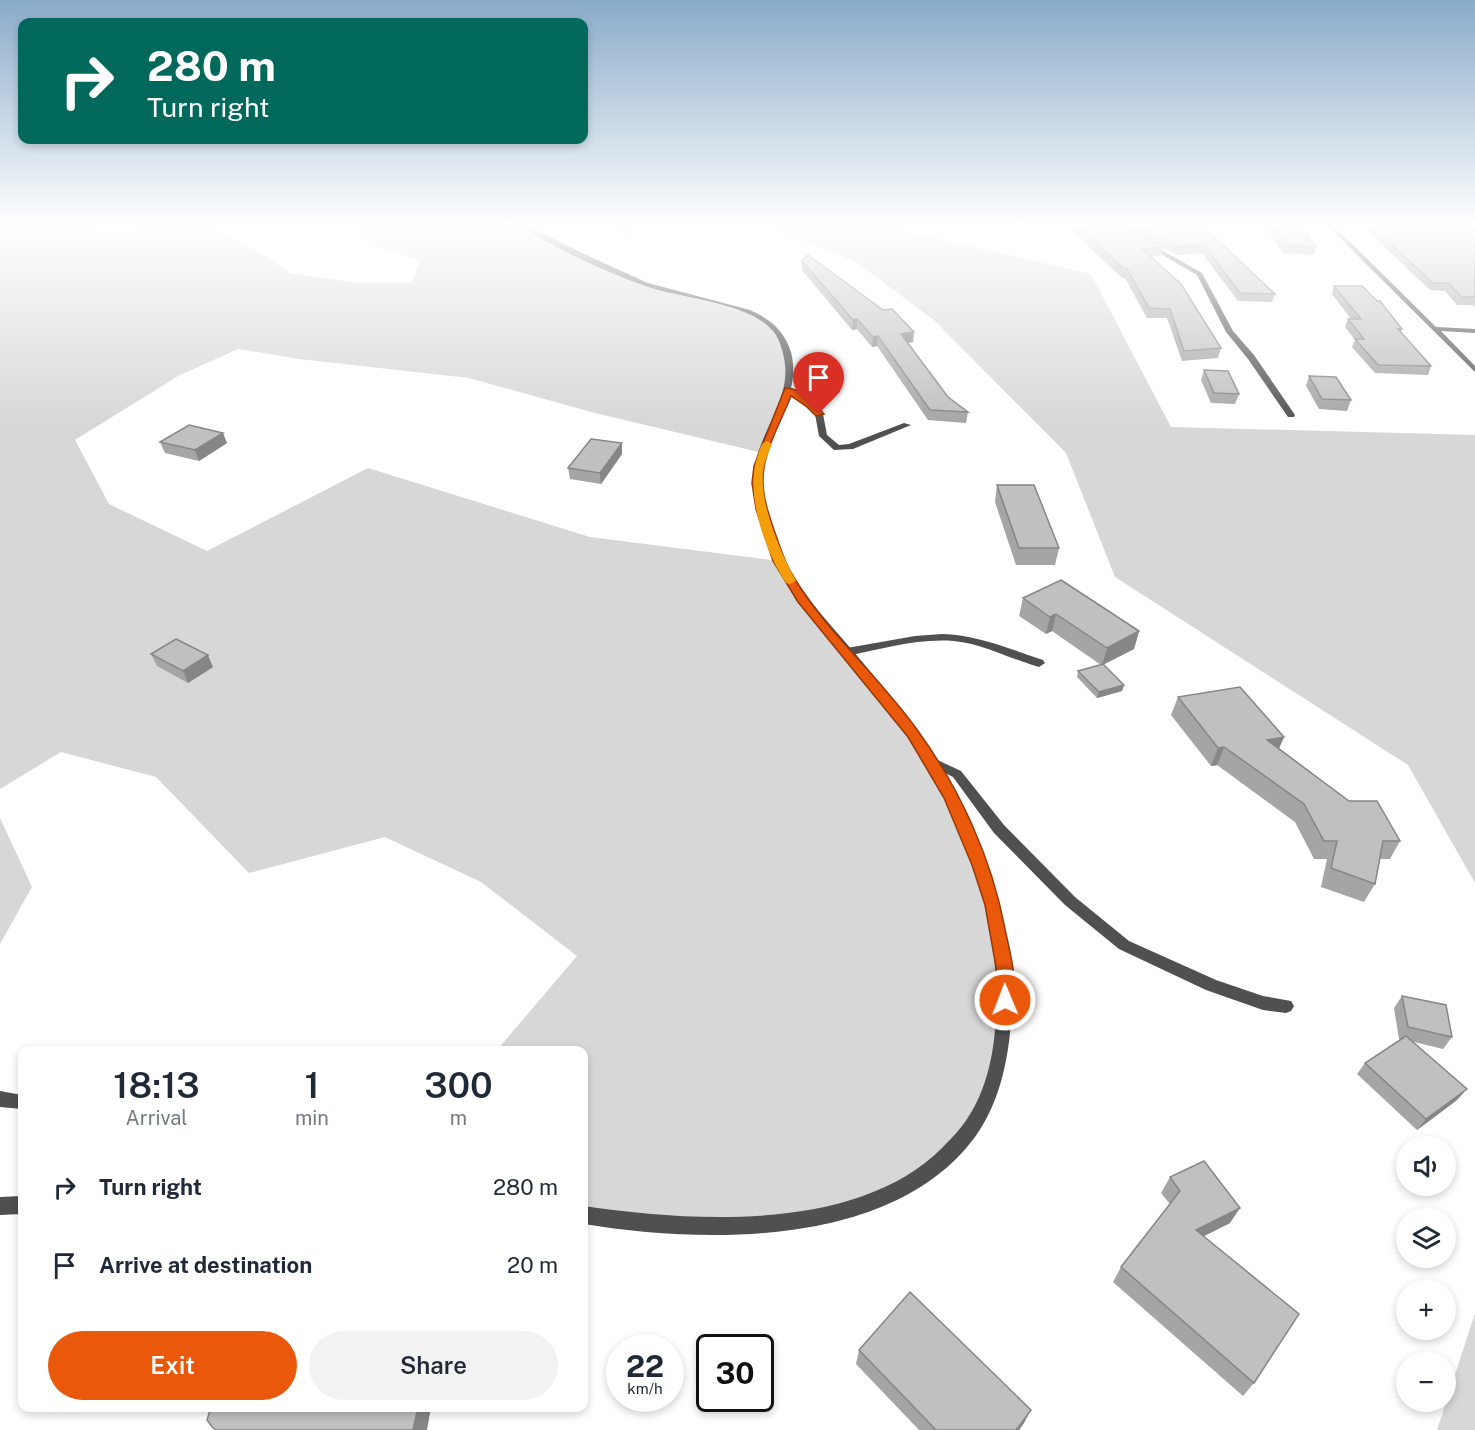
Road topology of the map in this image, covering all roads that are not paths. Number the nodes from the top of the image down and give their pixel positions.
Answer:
1 (679, 293) edge
2 (1210, 293) edge
3 (1399, 293) edge
4 (1436, 329) junction
5 (1475, 331) edge
6 (1475, 370) edge
7 (789, 390) junction
8 (1291, 415) dead end
9 (907, 425) dead end
10 (847, 652) junction
11 (1039, 663) dead end
12 (932, 761) junction
13 (1286, 1006) dead end
14 (0, 1099) edge
15 (18, 1101) edge
16 (18, 1205) edge
17 (0, 1206) edge
18 (588, 1215) edge

1 - 7 street
2 - 8 street
3 - 4 street
4 - 5 street
4 - 6 street
7 - 9 street
7 - 10 street
10 - 11 street
10 - 12 street
12 - 13 street
12 - 18 street
14 - 15 street
16 - 17 street

